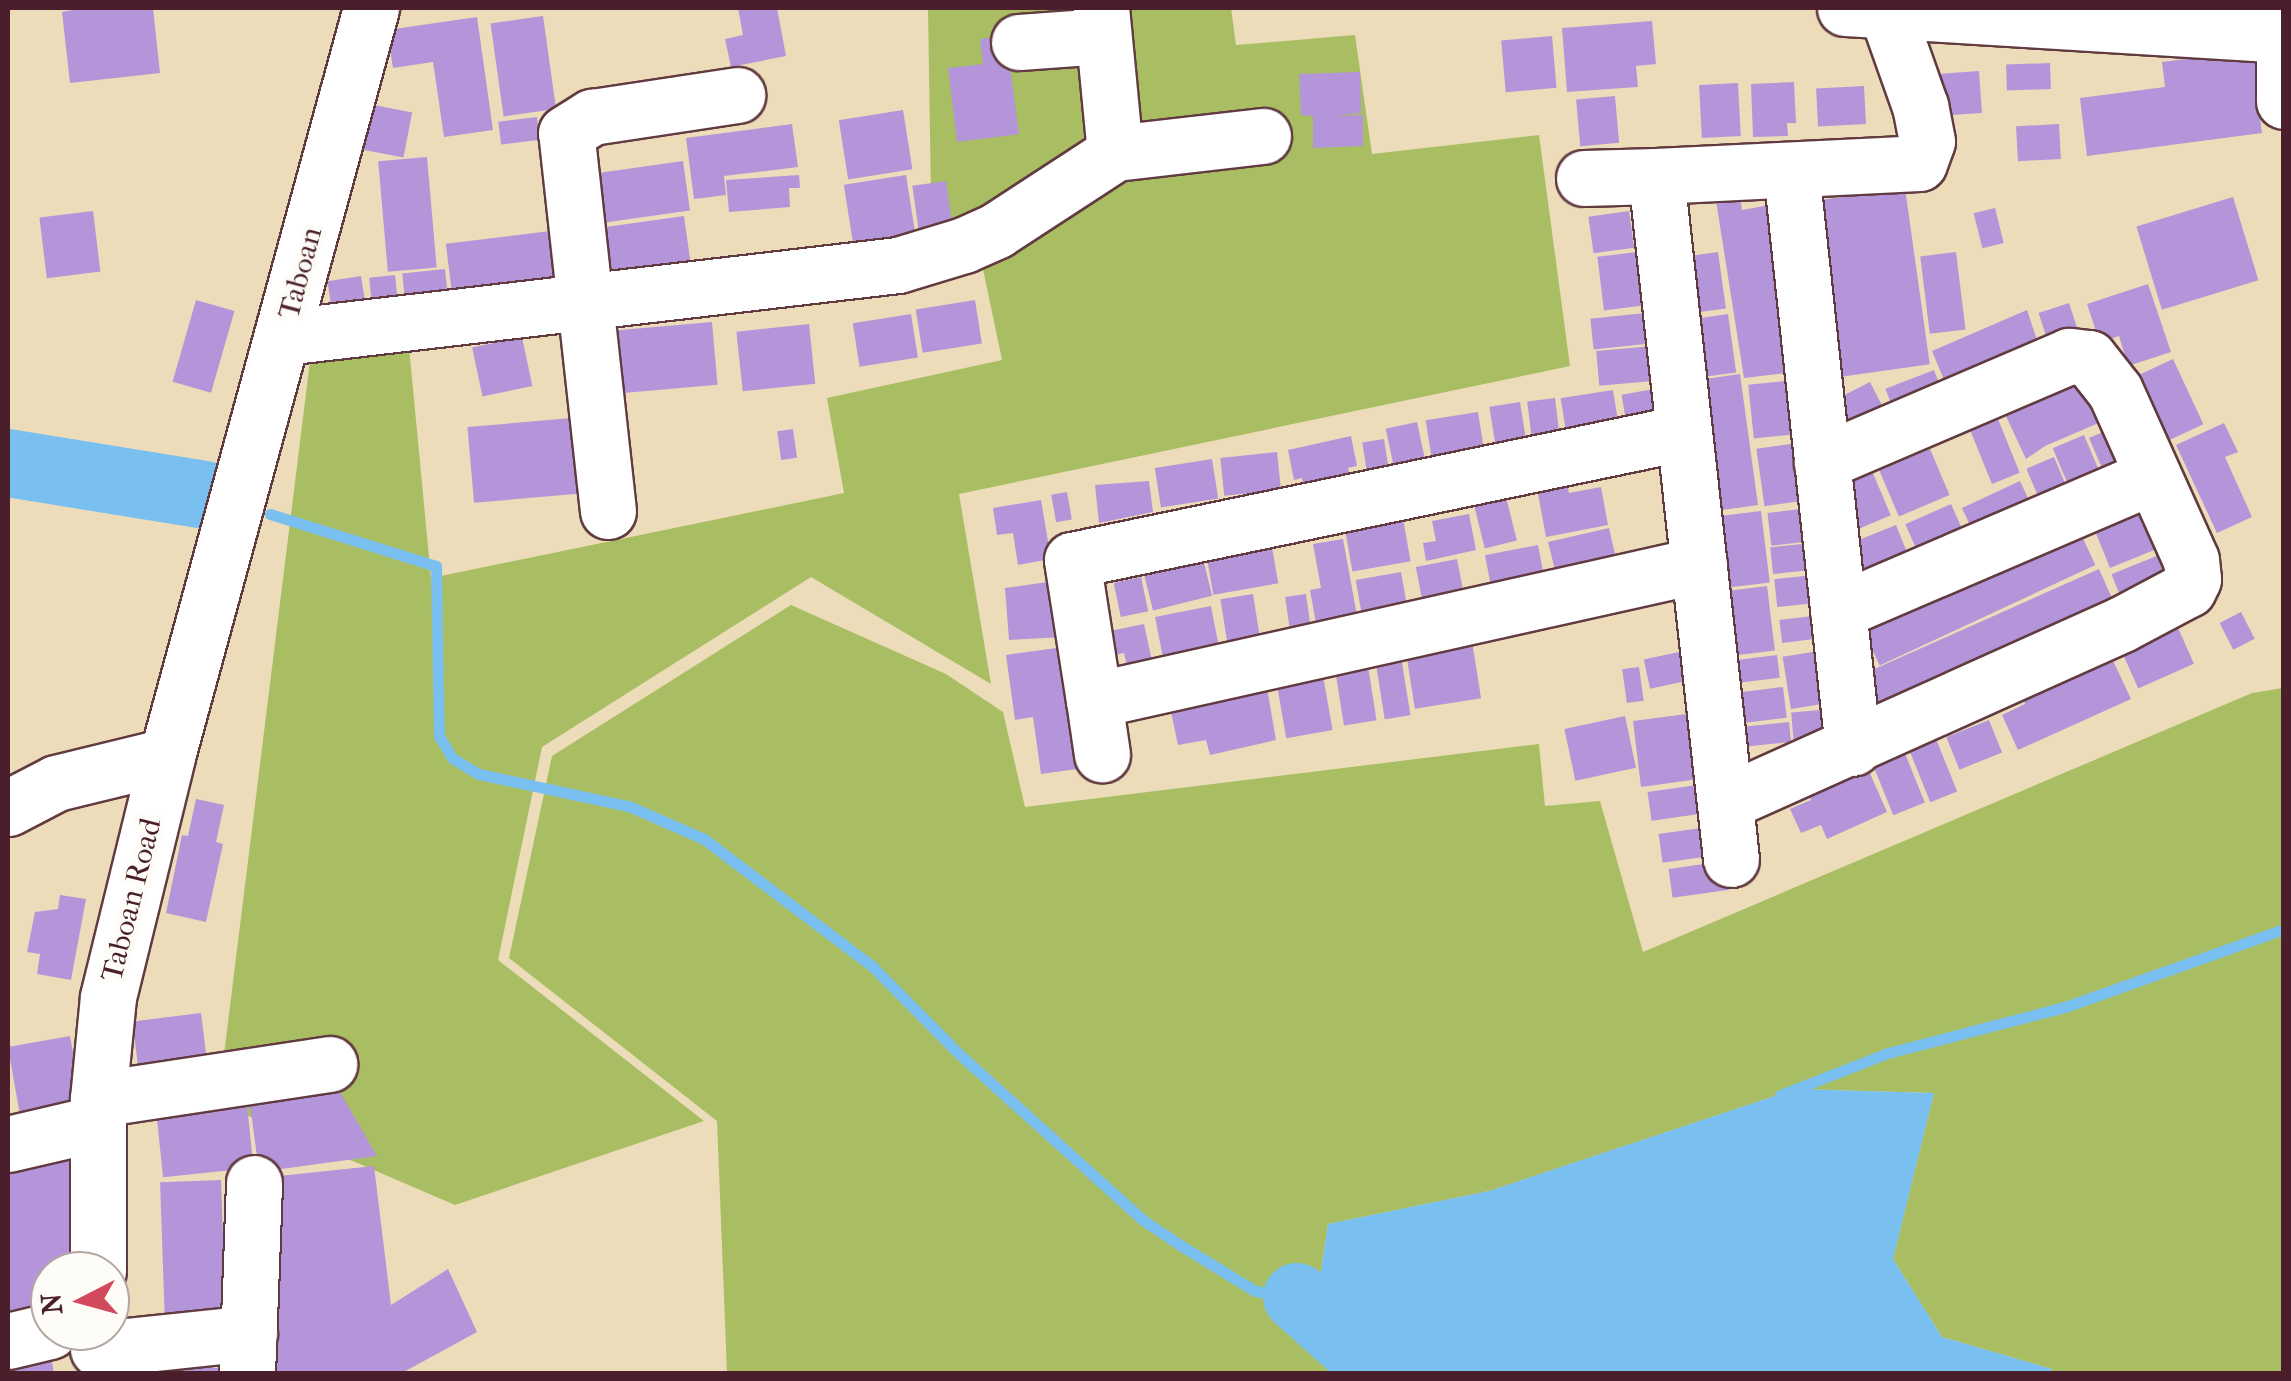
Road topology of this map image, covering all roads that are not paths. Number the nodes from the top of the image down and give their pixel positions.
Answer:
1 (372, 8) edge
2 (1866, 10) edge
3 (1102, 22) edge
4 (2284, 34) edge
5 (1019, 42) dead end
6 (2284, 56) edge
7 (736, 95) dead end
8 (2284, 100) edge
9 (1263, 136) dead end
10 (1115, 153) junction
11 (1790, 170) junction
12 (1656, 176) junction
13 (1584, 178) dead end
14 (584, 302) junction
15 (284, 337) junction
16 (1681, 434) junction
17 (1822, 462) junction
18 (2151, 477) junction
19 (608, 511) dead end
20 (228, 537) joint
21 (1700, 565) junction
22 (1838, 611) junction
23 (1094, 700) junction
24 (1853, 748) junction
25 (1102, 754) dead end
26 (167, 756) junction
27 (1726, 802) junction
28 (8, 808) edge
29 (1731, 859) dead end
30 (329, 1064) dead end
31 (98, 1111) junction
32 (8, 1144) edge
33 (254, 1183) dead end
34 (98, 1251) edge
35 (130, 1348) edge
36 (248, 1353) edge

1 - 15 street, Taboan
2 - 4 street
2 - 11 street
3 - 5 street
3 - 10 street
6 - 8 street
7 - 14 street
9 - 10 street
10 - 14 street
11 - 12 street
11 - 17 street
12 - 13 street
12 - 16 street
14 - 15 street
14 - 19 street
15 - 20 street, Taboan
16 - 21 street
16 - 23 street
17 - 18 street
17 - 22 street
18 - 22 street
18 - 24 street
20 - 26 street, Taboan Road
21 - 23 street
21 - 27 street
22 - 24 street
23 - 25 street
24 - 27 street
26 - 28 street
26 - 31 street, Taboan Road
27 - 29 street
30 - 31 street
31 - 32 street
31 - 34 street, Taboan Road
33 - 36 street
35 - 36 street

